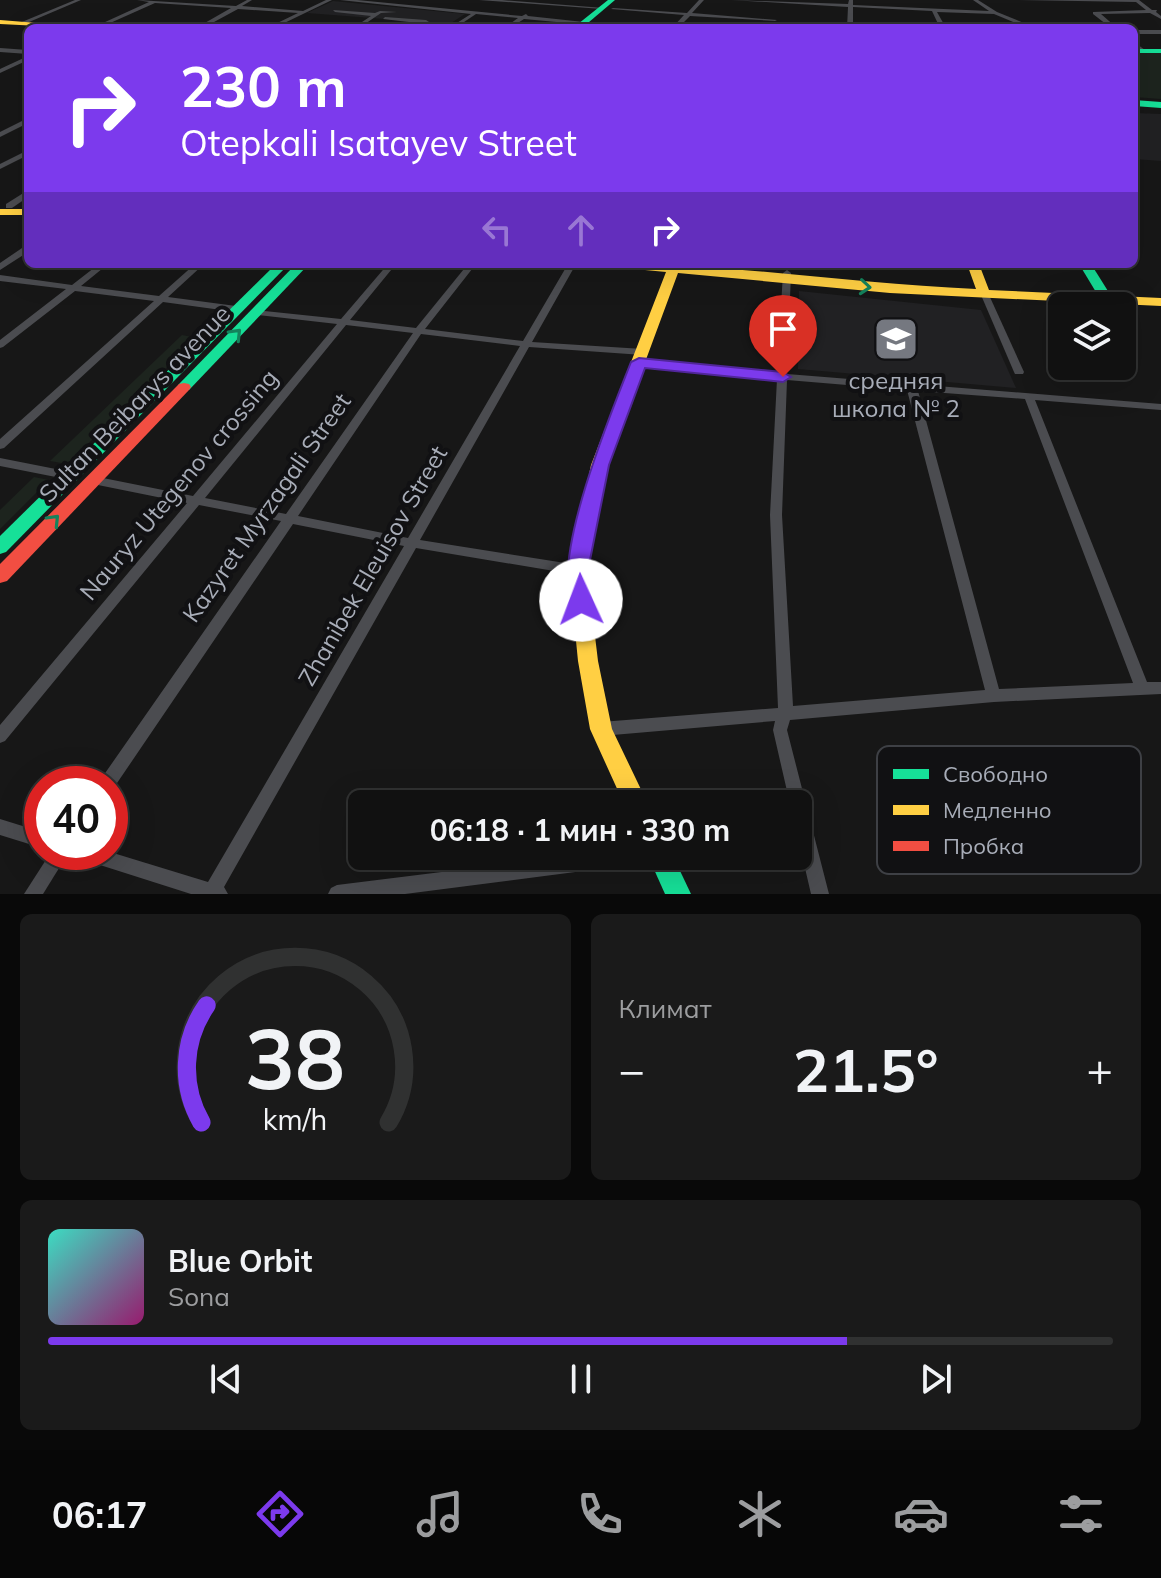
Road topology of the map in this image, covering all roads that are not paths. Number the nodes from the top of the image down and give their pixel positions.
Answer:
1 (79, 0) edge
2 (139, 0) edge
3 (250, 0) edge
4 (330, 0) edge
5 (342, 0) edge
6 (481, 0) edge
7 (549, 0) edge
8 (702, 0) edge
9 (733, 0) edge
10 (975, 0) edge
11 (1021, 0) edge
12 (1078, 0) edge
13 (155, 1) edge
14 (495, 1) edge
15 (1137, 1) edge
16 (781, 2) edge
17 (543, 4) junction
18 (851, 4) edge
19 (236, 7) junction
20 (335, 11) dead end
21 (934, 11) junction
22 (1161, 11) edge
23 (302, 12) junction
24 (1152, 12) junction
25 (475, 13) junction
26 (995, 13) junction
27 (1095, 13) junction
28 (688, 14) junction
29 (599, 15) edge
30 (374, 16) junction
31 (434, 16) dead end
32 (525, 17) junction
33 (1161, 18) edge
34 (775, 20) junction
35 (0, 22) edge
36 (426, 22) dead end
37 (20, 24) junction
38 (24, 24) edge
39 (104, 24) edge
40 (206, 24) edge
41 (278, 24) edge
42 (362, 24) edge
43 (458, 24) edge
44 (514, 24) edge
45 (625, 24) edge
46 (679, 24) edge
47 (774, 24) edge
48 (850, 24) edge
49 (941, 24) edge
50 (1023, 24) edge
51 (1109, 24) edge
52 (0, 32) edge
53 (1138, 32) edge
54 (1161, 32) edge
55 (1138, 48) edge
56 (0, 50) edge
57 (1161, 51) edge
58 (24, 54) edge
59 (24, 57) edge
60 (0, 71) edge
61 (1138, 103) edge
62 (1161, 105) edge
63 (24, 122) edge
64 (0, 135) edge
65 (24, 154) edge
66 (0, 167) edge
67 (24, 196) edge
68 (3, 208) edge
69 (24, 210) edge
70 (24, 251) edge
71 (0, 267) edge
72 (99, 268) edge
73 (196, 268) edge
74 (279, 268) edge
75 (299, 268) edge
76 (389, 268) edge
77 (469, 268) edge
78 (570, 268) edge
79 (674, 268) edge
80 (697, 268) edge
81 (744, 268) edge
82 (975, 268) edge
83 (1075, 268) edge
84 (1087, 268) edge
85 (788, 272) edge
86 (0, 278) edge
87 (73, 288) junction
88 (983, 290) junction
89 (1095, 292) edge
90 (1097, 292) edge
91 (1048, 293) edge
92 (1136, 295) edge
93 (1161, 295) edge
94 (1136, 299) edge
95 (161, 300) junction
96 (1161, 302) edge
97 (236, 309) junction
98 (258, 312) junction
99 (344, 322) junction
100 (419, 331) junction
101 (526, 344) junction
102 (0, 345) edge
103 (641, 357) junction
104 (1019, 372) dead end
105 (783, 377) junction
106 (912, 388) junction
107 (1029, 397) junction
108 (1161, 407) edge
109 (0, 445) edge
110 (0, 462) edge
111 (71, 476) junction
112 (93, 480) junction
113 (194, 500) junction
114 (288, 519) junction
115 (412, 543) junction
116 (0, 547) edge
117 (578, 570) junction
118 (0, 576) edge
119 (1142, 688) junction
120 (1161, 688) edge
121 (994, 696) junction
122 (783, 716) junction
123 (601, 729) junction
124 (0, 736) edge
125 (119, 766) edge
126 (629, 790) edge
127 (795, 790) edge
128 (0, 827) edge
129 (24, 834) edge
130 (812, 861) edge
131 (128, 865) edge
132 (49, 870) edge
133 (526, 870) edge
134 (667, 870) edge
135 (216, 892) edge
136 (33, 894) edge
137 (337, 894) edge
138 (678, 894) edge
139 (820, 894) edge

1 - 37 street
2 - 13 street
3 - 19 street
4 - 23 street
5 - 25 street
6 - 14 street
7 - 17 street
8 - 28 street
9 - 16 street
10 - 26 street
11 - 12 street
12 - 15 street
12 - 27 street
13 - 19 street
13 - 39 street
14 - 17 street
14 - 25 street
15 - 24 street
16 - 18 street
16 - 34 street
17 - 29 street
17 - 32 street
18 - 21 street
18 - 48 street
19 - 23 street
19 - 40 street
20 - 30 street
21 - 26 street
21 - 49 street
22 - 24 street
23 - 41 street
24 - 27 street
24 - 33 street
25 - 32 street
25 - 43 street
26 - 50 street
27 - 51 street
28 - 29 street
28 - 34 street
28 - 46 street
29 - 32 street
29 - 45 street
30 - 31 street
30 - 36 street
30 - 42 street
32 - 44 street
34 - 47 street
35 - 37 main road
37 - 38 main road
37 - 52 main road
53 - 54 street
55 - 57 main road
56 - 58 street
59 - 60 street
61 - 62 main road
63 - 64 street
65 - 66 street
67 - 68 street
68 - 69 main road
70 - 71 street
72 - 87 street
73 - 95 street
74 - 97 main road, Sultan Beibarys avenue
75 - 98 main road, Sultan Beibarys avenue
76 - 99 street, Nauryz Utegenov crossing
77 - 100 street, Kazyret Myrzagali Street
78 - 101 street, Zhanibek Eleuisov Street
79 - 103 main road
80 - 85 main road
81 - 85 main road
82 - 88 main road
83 - 89 main road
84 - 90 main road
85 -> 88 main road
85 - 105 street
86 - 87 street
87 - 95 street
87 - 102 street
88 - 91 main road
88 - 104 street
92 - 93 main road
94 - 96 main road
95 - 97 street
95 - 109 street
97 - 111 main road, Sultan Beibarys avenue
98 - 99 street
112 -> 98 main road, Sultan Beibarys avenue
99 - 100 street
99 - 113 street, Nauryz Utegenov crossing
100 - 101 street
100 - 114 street, Kazyret Myrzagali Street
101 - 103 street
101 - 115 street, Zhanibek Eleuisov Street
103 - 105 street
103 - 117 main road
105 - 106 street
105 - 122 street
106 - 107 street
106 - 121 street
107 - 108 street
107 - 119 street
110 - 111 street
111 - 116 main road, Sultan Beibarys avenue
112 - 113 street
118 -> 112 main road, Sultan Beibarys avenue
113 - 114 street
113 - 124 street, Nauryz Utegenov crossing
114 - 115 street
114 - 125 street, Kazyret Myrzagali Street
115 - 117 street
115 - 135 street, Zhanibek Eleuisov Street
117 - 123 main road
119 - 120 street
119 - 121 street
121 - 122 street
122 - 123 street
122 - 127 street
123 - 126 main road
128 - 129 street
130 - 139 street
131 - 135 street
132 - 136 street
133 - 137 street
134 - 138 main road

